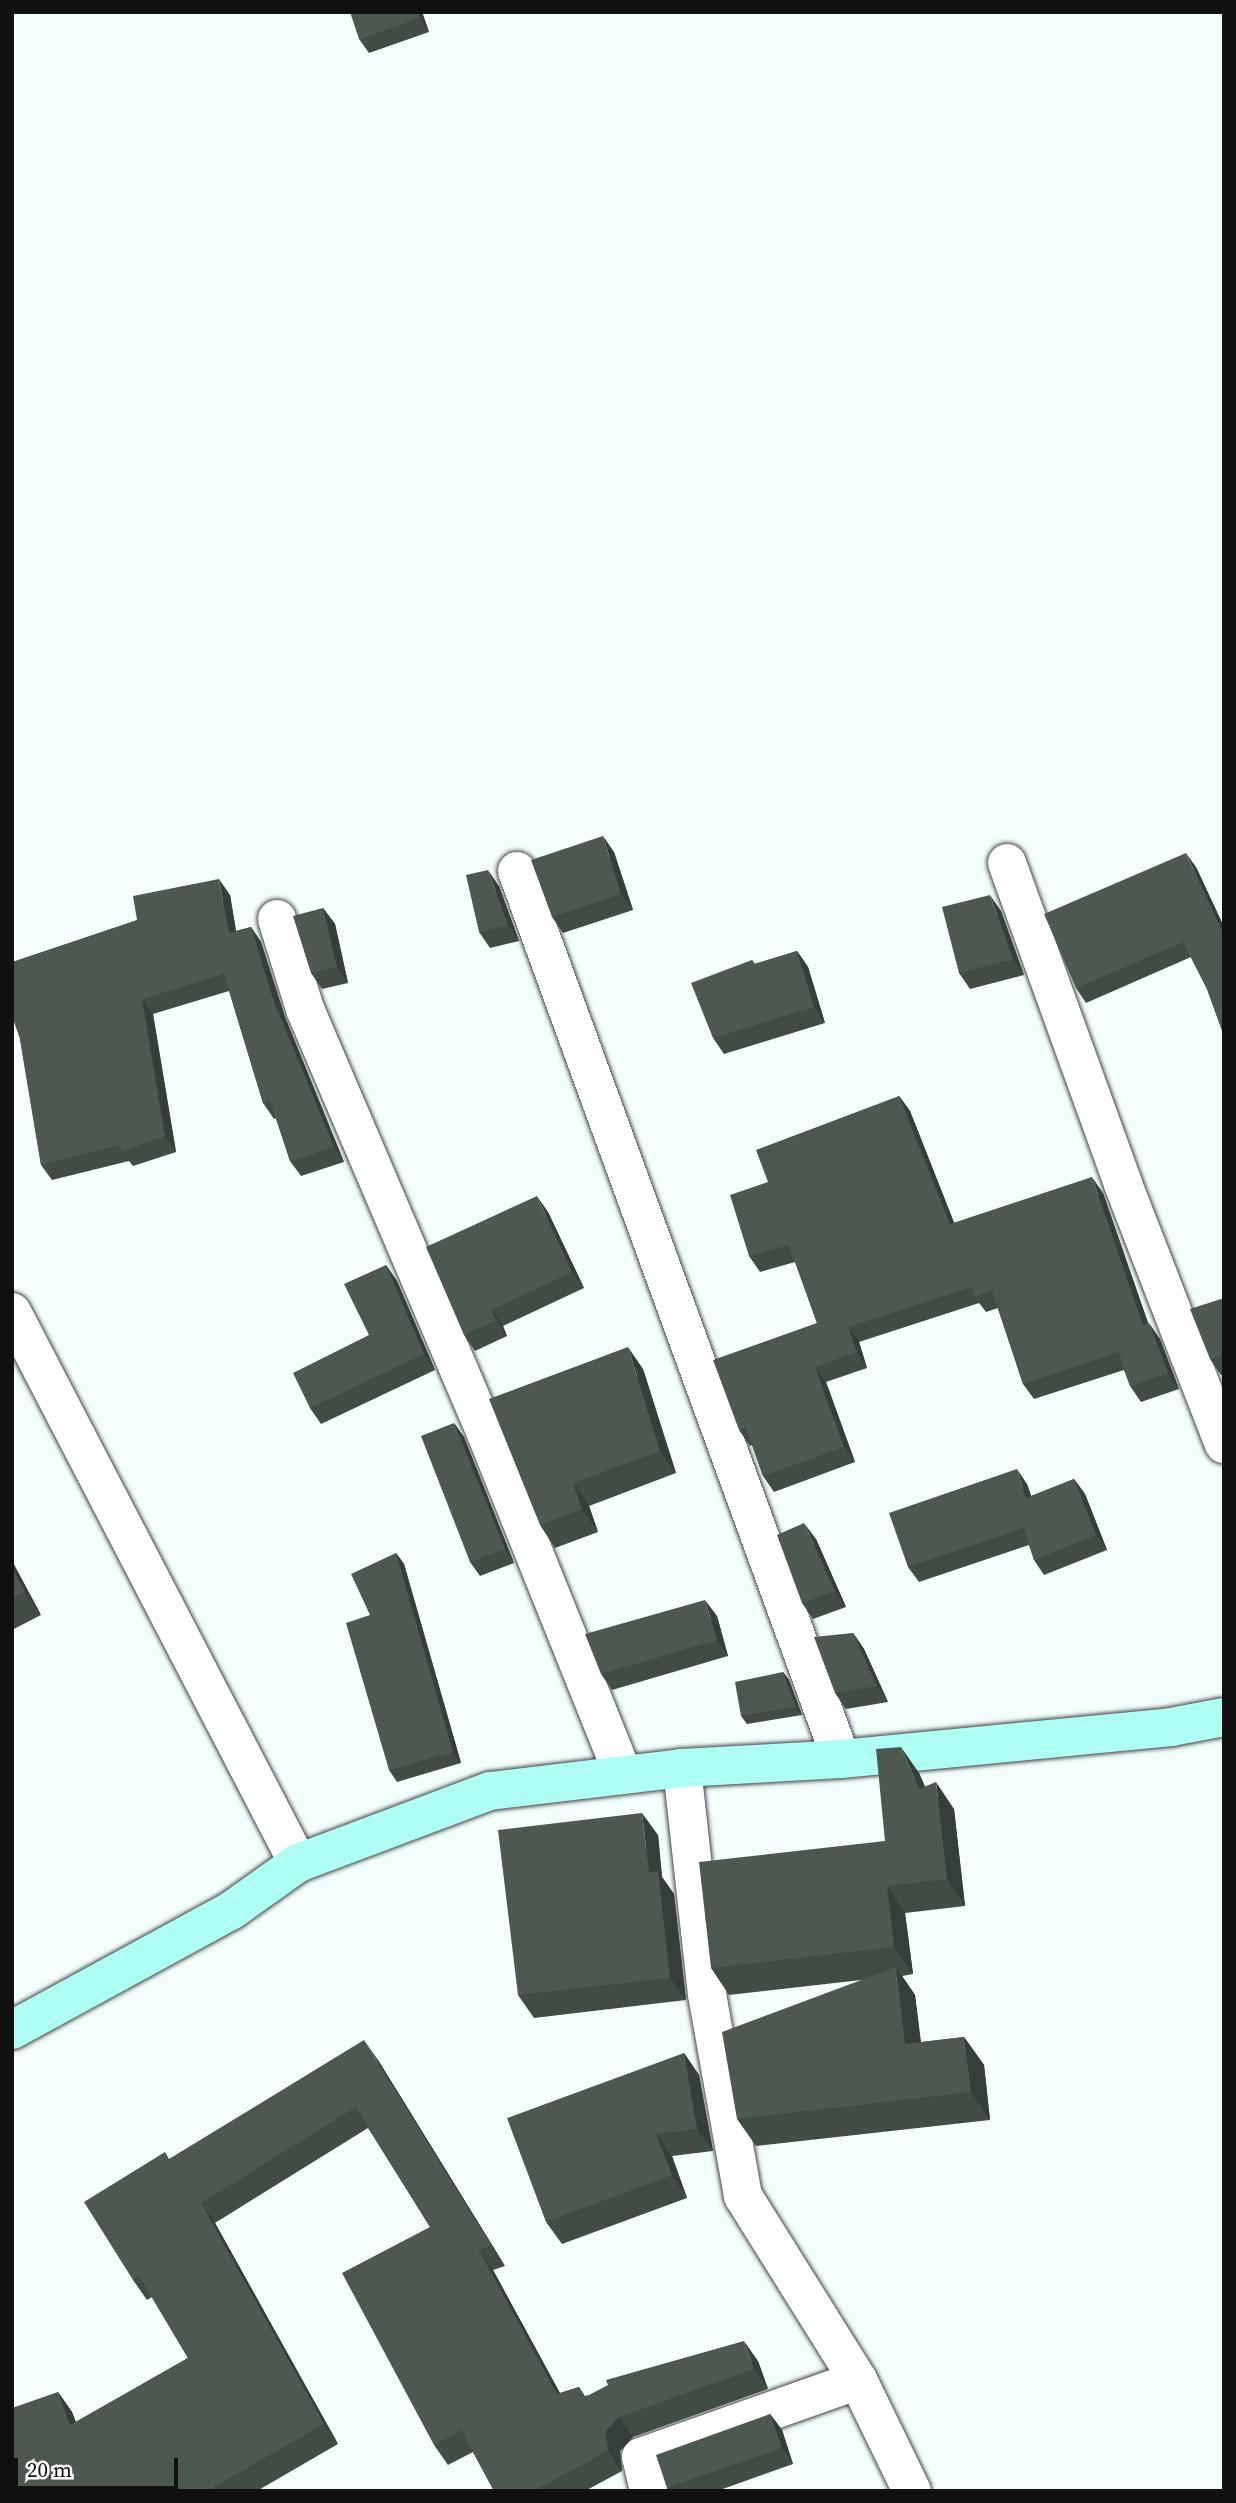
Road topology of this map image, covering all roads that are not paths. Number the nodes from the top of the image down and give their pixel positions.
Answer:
1 (1007, 863) dead end
2 (517, 871) dead end
3 (277, 919) dead end
4 (12, 1312) edge
5 (1224, 1444) edge
6 (1224, 1717) edge
7 (841, 1759) junction
8 (682, 1768) junction
9 (623, 1775) junction
10 (298, 1863) junction
11 (12, 2030) edge
12 (858, 2380) junction
13 (649, 2491) edge
14 (912, 2491) edge

1 - 5 street
2 - 7 street
3 - 9 street
4 - 10 street
6 - 7 street
7 - 8 street
8 - 9 street
8 - 12 street
9 - 10 street
10 - 11 street
12 - 13 street
12 - 14 street

